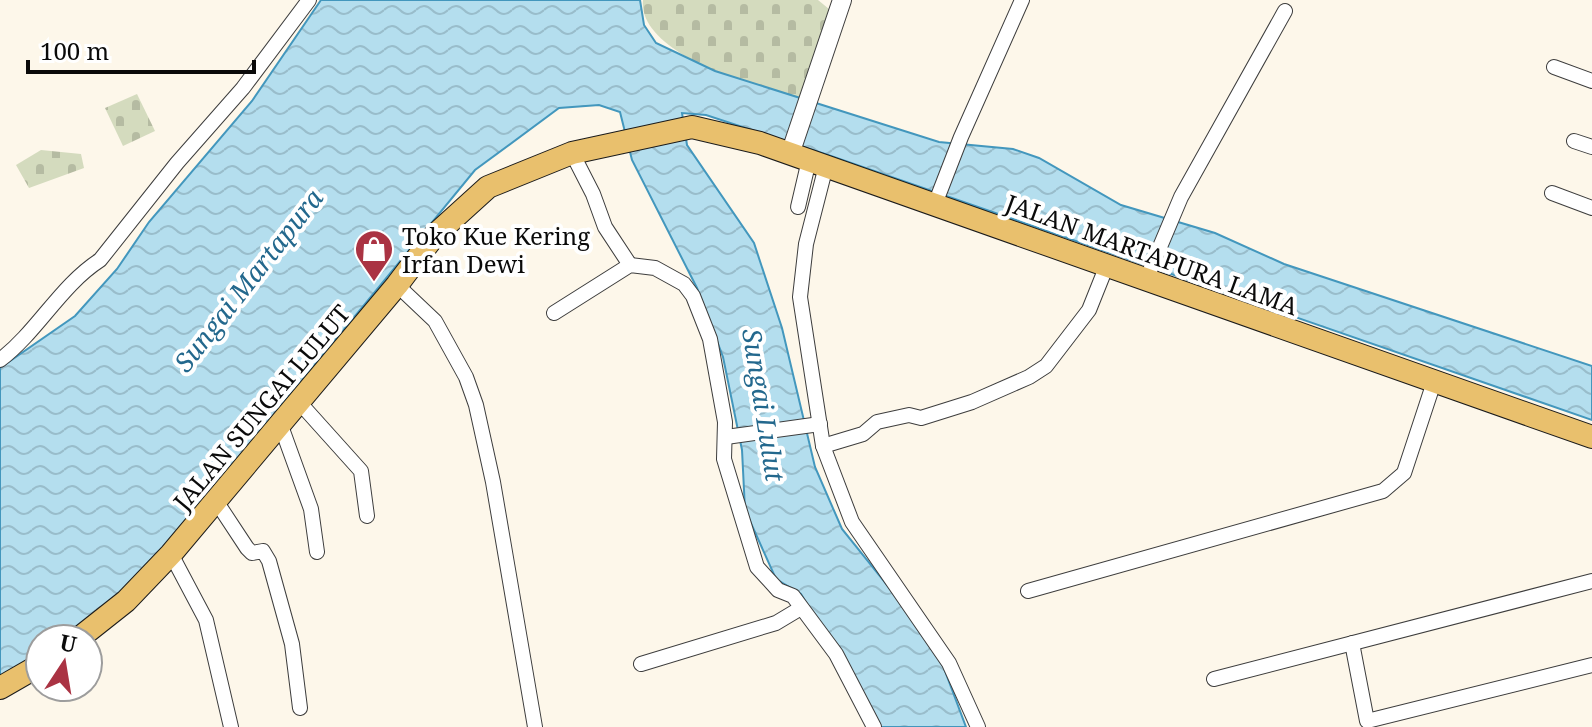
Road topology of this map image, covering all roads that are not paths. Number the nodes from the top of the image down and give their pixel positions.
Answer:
1 (309, 0) edge
2 (1022, 0) edge
3 (837, 2) edge
4 (1285, 11) dead end
5 (1554, 67) dead end
6 (1592, 81) edge
7 (692, 127) joint
8 (1574, 141) dead end
9 (1592, 147) edge
10 (572, 153) junction
11 (804, 157) junction
12 (1552, 193) dead end
13 (936, 202) junction
14 (798, 207) dead end
15 (1592, 208) edge
16 (630, 265) junction
17 (1107, 265) junction
18 (1147, 277) junction
19 (397, 285) junction
20 (554, 313) dead end
21 (0, 360) edge
22 (1434, 382) junction
23 (299, 402) junction
24 (816, 424) junction
25 (281, 426) junction
26 (729, 436) junction
27 (1592, 437) edge
28 (823, 446) junction
29 (216, 501) junction
30 (367, 516) dead end
31 (317, 552) dead end
32 (171, 554) junction
33 (1592, 581) edge
34 (1028, 591) dead end
35 (801, 608) junction
36 (98, 623) edge
37 (1352, 643) junction
38 (641, 664) dead end
39 (1592, 665) edge
40 (24, 674) edge
41 (1214, 679) dead end
42 (0, 688) edge
43 (300, 708) dead end
44 (231, 727) edge
45 (535, 727) edge
46 (874, 727) edge
47 (978, 727) edge

1 - 21 street
2 - 13 street
3 - 11 street
4 - 18 street
5 - 6 street
7 - 10 main road, JALAN SUNGAI LULUT
7 - 11 main road, JALAN MARTAPURA LAMA
8 - 9 street
10 - 16 street
10 - 19 main road, JALAN SUNGAI LULUT
11 - 13 main road, JALAN MARTAPURA LAMA
11 - 14 street
11 - 24 street
12 - 15 street
13 - 17 main road, JALAN MARTAPURA LAMA
16 - 20 street
16 - 26 street
17 - 18 main road, JALAN MARTAPURA LAMA
17 - 28 street
18 - 22 main road, JALAN MARTAPURA LAMA
19 - 23 main road, JALAN SUNGAI LULUT
19 - 45 street
22 - 27 main road, JALAN MARTAPURA LAMA
22 - 34 street
23 - 25 main road, JALAN SUNGAI LULUT
23 - 30 street
24 - 26 street
24 - 28 street
25 - 29 main road, JALAN SUNGAI LULUT
25 - 31 street
26 - 35 street
28 - 47 street
29 - 32 main road, JALAN SUNGAI LULUT
29 - 43 street
32 - 36 main road, JALAN SUNGAI LULUT
32 - 44 street
33 - 37 street
35 - 38 street
35 - 46 street
37 - 39 street
37 - 41 street
40 - 42 main road

